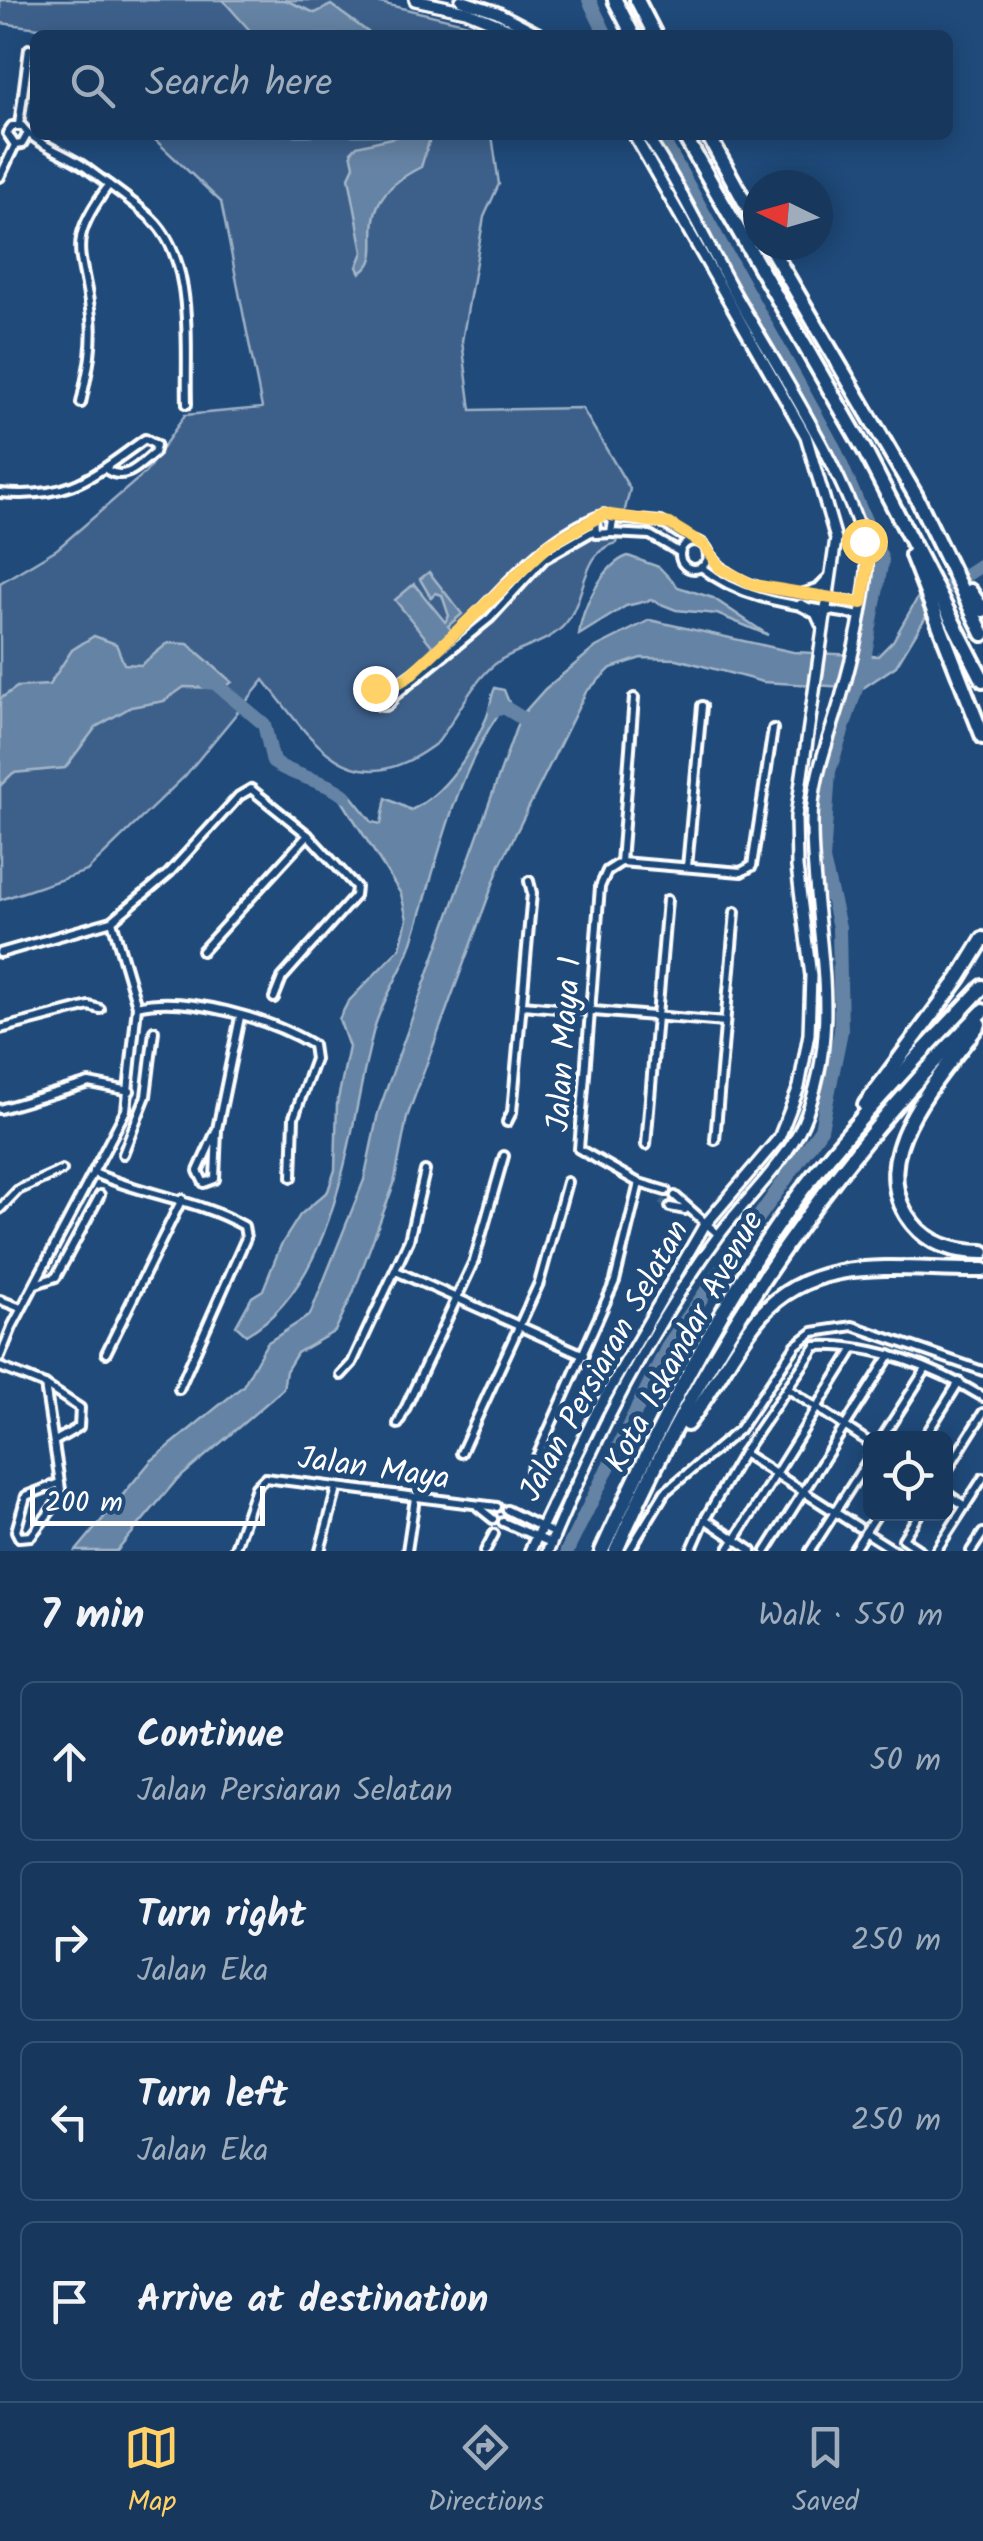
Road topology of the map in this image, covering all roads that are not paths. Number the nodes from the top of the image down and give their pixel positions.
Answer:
1 (415, 0) edge
2 (461, 0) edge
3 (615, 0) edge
4 (637, 0) edge
5 (512, 30) edge
6 (530, 30) edge
7 (630, 30) edge
8 (652, 30) edge
9 (29, 49) dead end
10 (18, 125) junction
11 (4, 133) edge
12 (27, 135) junction
13 (30, 137) edge
14 (36, 140) edge
15 (637, 140) edge
16 (649, 140) edge
17 (687, 140) edge
18 (711, 140) edge
19 (15, 145) junction
20 (0, 177) edge
21 (108, 185) junction
22 (743, 199) edge
23 (778, 260) edge
24 (81, 404) dead end
25 (187, 404) dead end
26 (107, 470) junction
27 (0, 492) edge
28 (894, 505) junction
29 (848, 506) junction
30 (831, 515) junction
31 (595, 518) junction
32 (611, 518) junction
33 (593, 530) junction
34 (611, 533) junction
35 (691, 541) junction
36 (707, 548) junction
37 (680, 552) junction
38 (949, 560) junction
39 (701, 567) junction
40 (834, 569) junction
41 (804, 594) junction
42 (828, 597) junction
43 (862, 603) junction
44 (801, 605) junction
45 (826, 610) junction
46 (983, 610) edge
47 (860, 616) junction
48 (983, 634) edge
49 (822, 637) junction
50 (983, 680) edge
51 (634, 698) dead end
52 (702, 706) dead end
53 (772, 729) dead end
54 (983, 737) edge
55 (308, 835) junction
56 (621, 862) junction
57 (688, 867) junction
58 (529, 882) dead end
59 (667, 900) dead end
60 (735, 912) dead end
61 (112, 921) junction
62 (983, 938) edge
63 (202, 951) dead end
64 (0, 953) edge
65 (983, 987) edge
66 (274, 998) dead end
67 (522, 1004) junction
68 (137, 1006) junction
69 (100, 1009) dead end
70 (590, 1009) junction
71 (658, 1015) junction
72 (983, 1015) edge
73 (240, 1017) junction
74 (725, 1022) junction
75 (0, 1029) edge
76 (154, 1031) dead end
77 (135, 1053) junction
78 (152, 1055) junction
79 (130, 1091) junction
80 (0, 1109) edge
81 (508, 1122) dead end
82 (118, 1129) junction
83 (217, 1129) junction
84 (132, 1134) junction
85 (714, 1140) dead end
86 (646, 1145) dead end
87 (123, 1154) dead end
88 (504, 1156) dead end
89 (62, 1170) dead end
90 (425, 1171) dead end
91 (94, 1172) junction
92 (292, 1177) dead end
93 (566, 1182) dead end
94 (639, 1184) junction
95 (100, 1195) dead end
96 (662, 1195) tunnel mouth
97 (675, 1196) tunnel mouth
98 (182, 1200) junction
99 (793, 1204) junction
100 (670, 1207) tunnel mouth
101 (0, 1209) edge
102 (686, 1210) junction
103 (71, 1216) junction
104 (85, 1223) junction
105 (704, 1226) junction
106 (719, 1235) junction
107 (983, 1252) edge
108 (396, 1271) junction
109 (979, 1271) edge
110 (34, 1284) junction
111 (459, 1297) junction
112 (0, 1300) edge
113 (22, 1308) junction
114 (521, 1326) junction
115 (853, 1350) junction
116 (106, 1353) dead end
117 (584, 1355) junction
118 (890, 1355) junction
119 (0, 1357) edge
120 (0, 1366) edge
121 (926, 1370) junction
122 (983, 1370) edge
123 (342, 1374) dead end
124 (959, 1382) junction
125 (46, 1385) junction
126 (786, 1388) junction
127 (179, 1390) dead end
128 (983, 1398) edge
129 (816, 1408) junction
130 (983, 1414) edge
131 (398, 1424) dead end
132 (845, 1426) junction
133 (887, 1431) edge
134 (928, 1431) edge
135 (863, 1439) edge
136 (55, 1441) junction
137 (461, 1453) dead end
138 (743, 1453) junction
139 (660, 1458) junction
140 (953, 1461) edge
141 (863, 1468) edge
142 (532, 1470) dead end
143 (775, 1473) junction
144 (983, 1478) edge
145 (59, 1483) junction
146 (337, 1488) junction
147 (804, 1492) junction
148 (415, 1498) junction
149 (953, 1498) edge
150 (477, 1506) junction
151 (965, 1506) junction
152 (497, 1507) dead end
153 (507, 1510) dead end
154 (835, 1512) junction
155 (493, 1519) dead end
156 (706, 1519) junction
157 (869, 1521) edge
158 (915, 1521) edge
159 (503, 1522) dead end
160 (861, 1530) junction
161 (538, 1532) junction
162 (983, 1533) edge
163 (494, 1534) dead end
164 (733, 1538) junction
165 (551, 1543) edge
166 (234, 1551) edge
167 (320, 1551) edge
168 (407, 1551) edge
169 (485, 1551) edge
170 (530, 1551) edge
171 (602, 1551) edge
172 (616, 1551) edge
173 (630, 1551) edge
174 (690, 1551) edge
175 (728, 1551) edge
176 (752, 1551) edge
177 (766, 1551) edge
178 (810, 1551) edge
179 (852, 1551) edge
180 (894, 1551) edge
181 (921, 1551) edge
182 (936, 1551) edge
183 (971, 1551) edge

1 - 5 street
2 - 6 street
3 - 7 highway
4 - 8 highway
9 - 10 street
10 - 11 street
10 - 12 street
11 - 19 street
12 - 13 street
12 - 19 street
14 - 21 street
15 - 30 street, Jalan Persiaran Selatan
16 - 29 street, Jalan Persiaran Selatan
17 - 28 highway
18 - 22 highway
19 - 20 street
21 - 24 street
21 - 25 street
23 - 38 highway
26 - 26 street
26 - 27 street
28 - 50 highway
28 - 54 highway
29 - 30 street
29 - 43 street, Jalan Persiaran Selatan
30 - 40 street, Jalan Persiaran Selatan
31 - 32 street
31 - 33 street
31 - 33 street
32 - 34 street
32 - 35 street
33 - 34 street
34 - 37 street
35 - 36 street
35 - 37 street
36 - 39 street
36 - 41 street
37 - 39 street
38 - 46 highway
38 - 48 highway
39 - 44 street
40 - 41 street
40 - 42 street, Jalan Persiaran Selatan
41 - 42 street
42 - 43 street
42 - 45 street, Jalan Persiaran Selatan
43 - 47 street, Jalan Persiaran Selatan
44 - 45 street
44 - 49 street
45 - 47 street
45 - 49 street, Jalan Persiaran Selatan
47 - 106 street, Jalan Persiaran Selatan
49 - 105 street, Jalan Persiaran Selatan
51 - 56 street
52 - 57 street
53 - 57 street
55 - 61 street
55 - 63 street
55 - 66 street
56 - 57 street
56 - 70 street, Jalan Maya 1
58 - 67 street
59 - 71 street
60 - 74 street
61 - 64 street
61 - 68 street
62 - 99 highway
65 - 99 highway, Kota Iskandar Avenue
67 - 70 street
67 - 81 street
68 - 73 street
68 - 77 street
69 - 75 street
70 - 71 street
70 - 94 street, Jalan Maya 1
71 - 74 street
71 - 86 street
72 - 107 highway
72 - 139 highway, Kota Iskandar Avenue
73 - 83 street
73 - 92 street
74 - 85 street
76 - 78 street
77 - 78 street
77 - 79 street
78 - 84 street
79 - 80 street
79 - 82 street
82 - 84 street
82 - 91 street
83 - 83 street
84 - 87 street
88 - 111 street
89 - 101 street
90 - 108 street
91 - 98 street
91 - 103 street
93 - 114 street
94 - 96 street, Jalan Maya 1
94 - 117 street
95 - 104 street
97 - 102 street
98 - 116 street
98 - 127 street
99 - 171 highway, Kota Iskandar Avenue
100 - 102 street
102 - 105 street
103 - 104 street
103 - 110 street
104 - 110 street
105 - 106 street
105 - 161 street, Jalan Persiaran Selatan
106 - 165 street, Jalan Persiaran Selatan
108 - 111 street
108 - 123 street
109 - 139 highway
110 - 113 street
111 - 114 street
111 - 131 street
112 - 113 street
113 - 119 street
114 - 117 street
114 - 137 street
115 - 118 street
115 - 126 street
115 - 129 street
117 - 142 street
118 - 121 street
118 - 132 street
120 - 125 street
121 - 124 street
121 - 133 street
122 - 173 street
124 - 128 street
124 - 134 street
125 - 136 street
125 - 136 street
126 - 129 street
126 - 138 street
129 - 132 street
129 - 143 street
130 - 140 street
132 - 135 street
132 - 147 street
136 - 145 street
138 - 143 street
138 - 156 street
139 - 172 highway, Kota Iskandar Avenue
141 - 154 street
143 - 147 street
143 - 164 street
144 - 151 street
145 - 145 street
146 - 148 street, Jalan Maya
146 - 166 street, Jalan Maya
146 - 167 street
147 - 154 street
147 - 177 street
148 - 150 street, Jalan Maya
148 - 168 street
149 - 151 street
150 - 152 street, Jalan Maya
150 - 155 street
151 - 182 street
153 - 161 street
154 - 160 street
154 - 178 street
156 - 164 street
156 - 174 street
157 - 160 street
158 - 181 street
159 - 161 street
160 - 179 street
160 - 180 street
161 - 165 street
161 - 170 street, Jalan Persiaran Selatan
162 - 183 street
163 - 169 street
164 - 175 street
164 - 176 street

